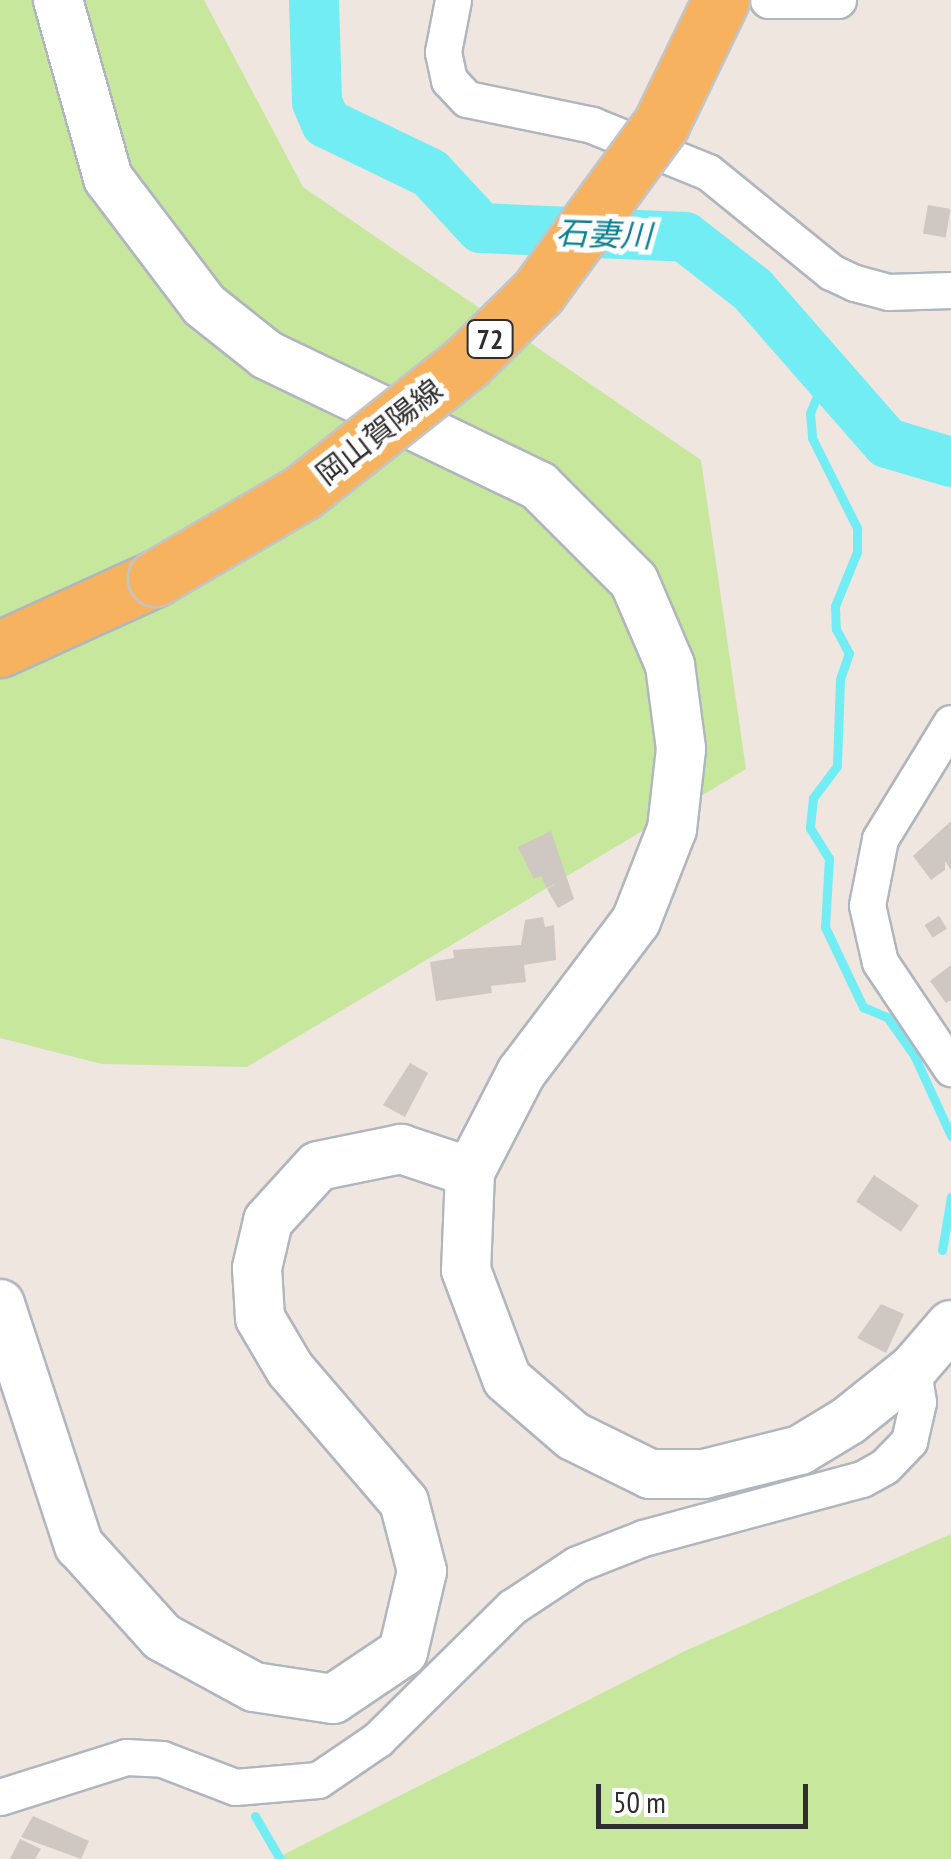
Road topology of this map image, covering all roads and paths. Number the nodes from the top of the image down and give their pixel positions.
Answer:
1 (58, 0) edge
2 (453, 0) edge
3 (721, 0) edge
4 (768, 0) edge
5 (838, 0) edge
6 (951, 290) edge
7 (0, 649) edge
8 (951, 723) edge
9 (951, 1068) edge
10 (470, 1172) junction
11 (0, 1304) edge
12 (951, 1325) edge
13 (913, 1369) junction
14 (5, 1806) edge

1 - 10 street
2 - 6 street
3 - 7 main road, 岡山賀陽線 / 72, bridge
4 - 5 street
8 - 9 street
10 - 11 street
10 - 13 street
12 - 13 street
13 - 14 street

